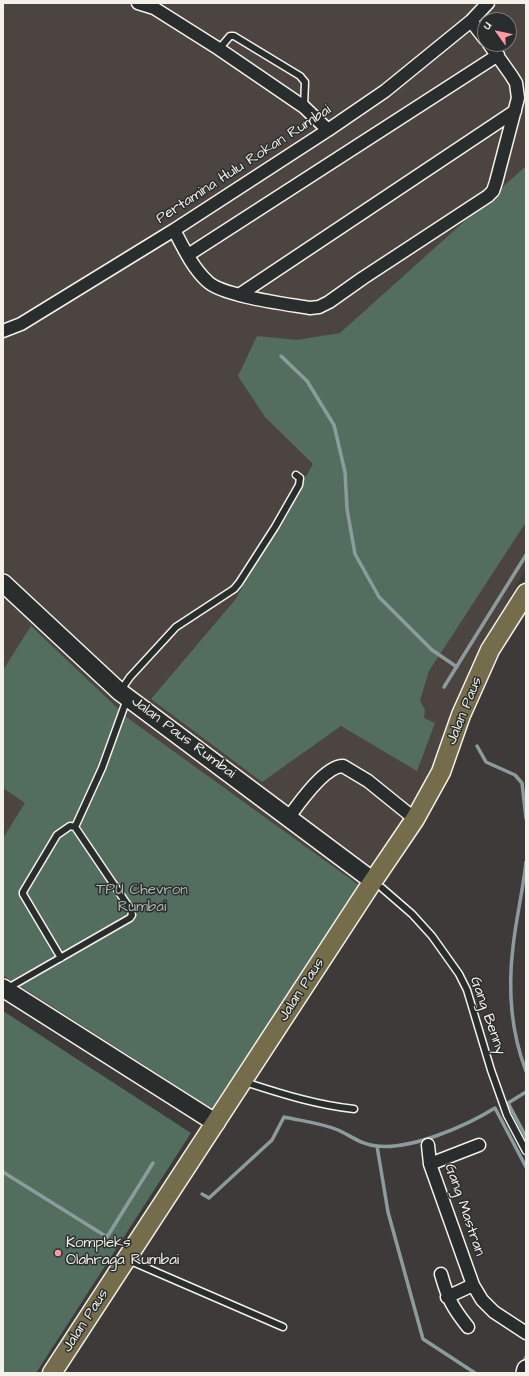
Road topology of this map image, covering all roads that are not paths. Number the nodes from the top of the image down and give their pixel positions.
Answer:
1 (138, 3) edge
2 (488, 3) edge
3 (471, 21) junction
4 (477, 29) edge
5 (219, 49) junction
6 (496, 52) edge
7 (498, 55) junction
8 (304, 107) junction
9 (515, 111) junction
10 (328, 130) junction
11 (174, 230) junction
12 (188, 255) junction
13 (239, 295) junction
14 (3, 331) edge
15 (296, 475) dead end
16 (3, 582) edge
17 (526, 593) edge
18 (526, 613) edge
19 (124, 695) junction
20 (289, 817) junction
21 (415, 819) junction
22 (75, 827) junction
23 (378, 884) junction
24 (61, 958) junction
25 (4, 989) edge
26 (251, 1084) junction
27 (354, 1109) dead end
28 (219, 1125) junction
29 (428, 1145) dead end
30 (479, 1145) dead end
31 (526, 1151) edge
32 (430, 1164) junction
33 (133, 1262) junction
34 (441, 1274) dead end
35 (473, 1286) junction
36 (447, 1297) junction
37 (284, 1327) dead end
38 (468, 1327) dead end
39 (526, 1333) edge
40 (526, 1369) edge
41 (52, 1373) edge
42 (62, 1373) edge
43 (525, 1373) edge

1 - 5 street
2 - 3 street, Pertamina Hulu Rokan Rumbai
3 - 4 street
3 - 10 street, Pertamina Hulu Rokan Rumbai
5 - 8 street
5 - 8 lane
6 - 7 street
7 - 9 street
7 - 12 street
8 - 10 street
9 - 13 street
9 - 13 street
10 - 11 street, Pertamina Hulu Rokan Rumbai
11 - 12 street
11 - 14 street, Pertamina Hulu Rokan Rumbai
12 - 13 street
15 - 19 lane
16 - 19 street, Jalan Paus Rumbai
17 - 21 main road, Jalan Paus
18 - 23 main road, Jalan Paus
19 - 20 street, Jalan Paus Rumbai
19 - 22 lane
20 - 21 street
20 - 23 street, Jalan Paus Rumbai
21 - 23 main road, Jalan Paus
22 - 24 lane
22 - 24 lane
23 - 26 main road, Jalan Paus
23 - 28 main road, Jalan Paus
23 - 31 lane, Gang Benny
24 - 25 lane
25 - 28 street
26 - 27 lane
26 - 28 main road, Jalan Paus
28 - 33 main road, Jalan Paus
28 - 41 main road, Jalan Paus
29 - 32 street, Gang Mastran
30 - 32 street
32 - 35 street, Gang Mastran
33 - 37 lane
33 - 42 main road, Jalan Paus
34 - 36 street
35 - 36 street
35 - 39 street, Gang Mastran
36 - 38 street
40 - 43 street

